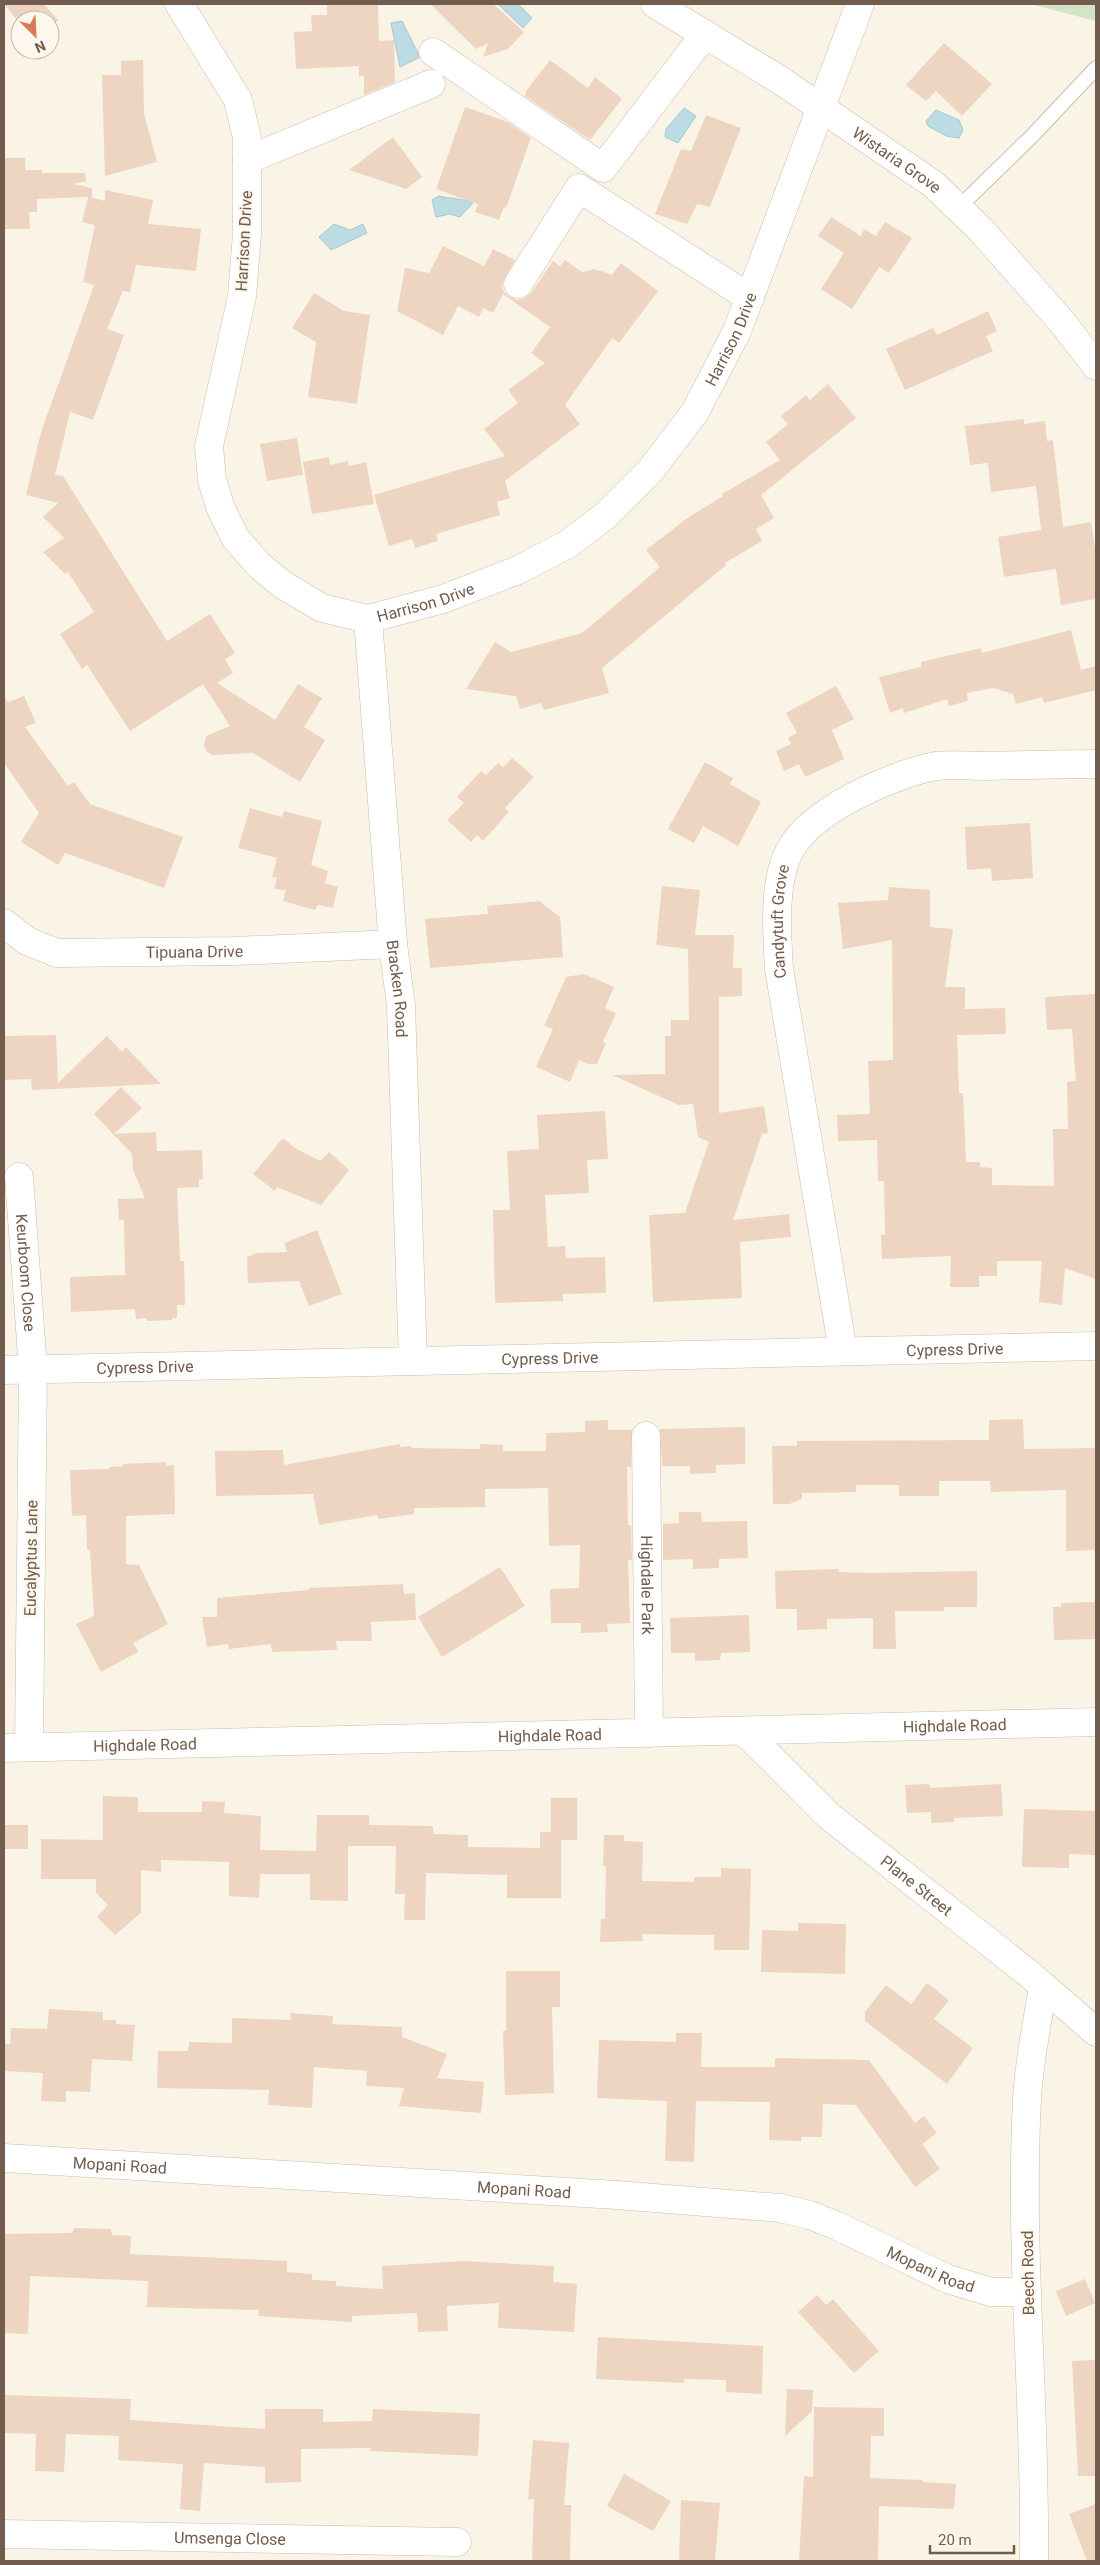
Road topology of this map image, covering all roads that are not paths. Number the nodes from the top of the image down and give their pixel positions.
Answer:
1 (179, 4) edge
2 (655, 4) edge
3 (860, 4) edge
4 (705, 34) junction
5 (433, 52) dead end
6 (1096, 68) edge
7 (431, 84) dead end
8 (821, 107) junction
9 (247, 160) junction
10 (958, 208) junction
11 (518, 284) dead end
12 (750, 298) junction
13 (1096, 366) edge
14 (368, 619) junction
15 (1096, 764) edge
16 (4, 923) edge
17 (393, 944) junction
18 (19, 1177) dead end
19 (1096, 1346) edge
20 (843, 1351) junction
21 (413, 1361) junction
22 (33, 1369) junction
23 (4, 1370) edge
24 (646, 1436) dead end
25 (1096, 1722) edge
26 (744, 1731) junction
27 (649, 1733) junction
28 (17, 1748) edge
29 (1044, 1987) junction
30 (1096, 2032) edge
31 (4, 2158) edge
32 (1027, 2292) junction
33 (4, 2534) edge
34 (457, 2542) dead end
35 (1034, 2561) edge

1 - 9 street, Harrison Drive
2 - 4 street, Wistaria Grove
3 - 8 street, Harrison Drive
4 - 5 street
4 - 8 street, Wistaria Grove
6 - 10 lane
7 - 9 street
8 - 10 street, Wistaria Grove
8 - 12 street, Harrison Drive
9 - 14 street, Harrison Drive
10 - 13 street, Wistaria Grove
11 - 12 street
12 - 14 street, Harrison Drive
14 - 17 street, Bracken Road
15 - 20 street, Candytuft Grove
16 - 17 street, Tipuana Drive
17 - 21 street, Bracken Road
18 - 22 street, Keurboom Close
19 - 20 street, Cypress Drive
20 - 21 street, Cypress Drive
21 - 22 street, Cypress Drive
22 - 23 street, Cypress Drive
22 - 28 street, Eucalyptus Lane
24 - 27 street, Highdale Park
25 - 26 street, Highdale Road
26 - 27 street, Highdale Road
26 - 29 street, Plane Street
27 - 28 street, Highdale Road
29 - 30 street, Plane Street
29 - 32 street, Beech Road
31 - 32 street, Mopani Road
32 - 35 street, Beech Road
33 - 34 street, Umsenga Close

